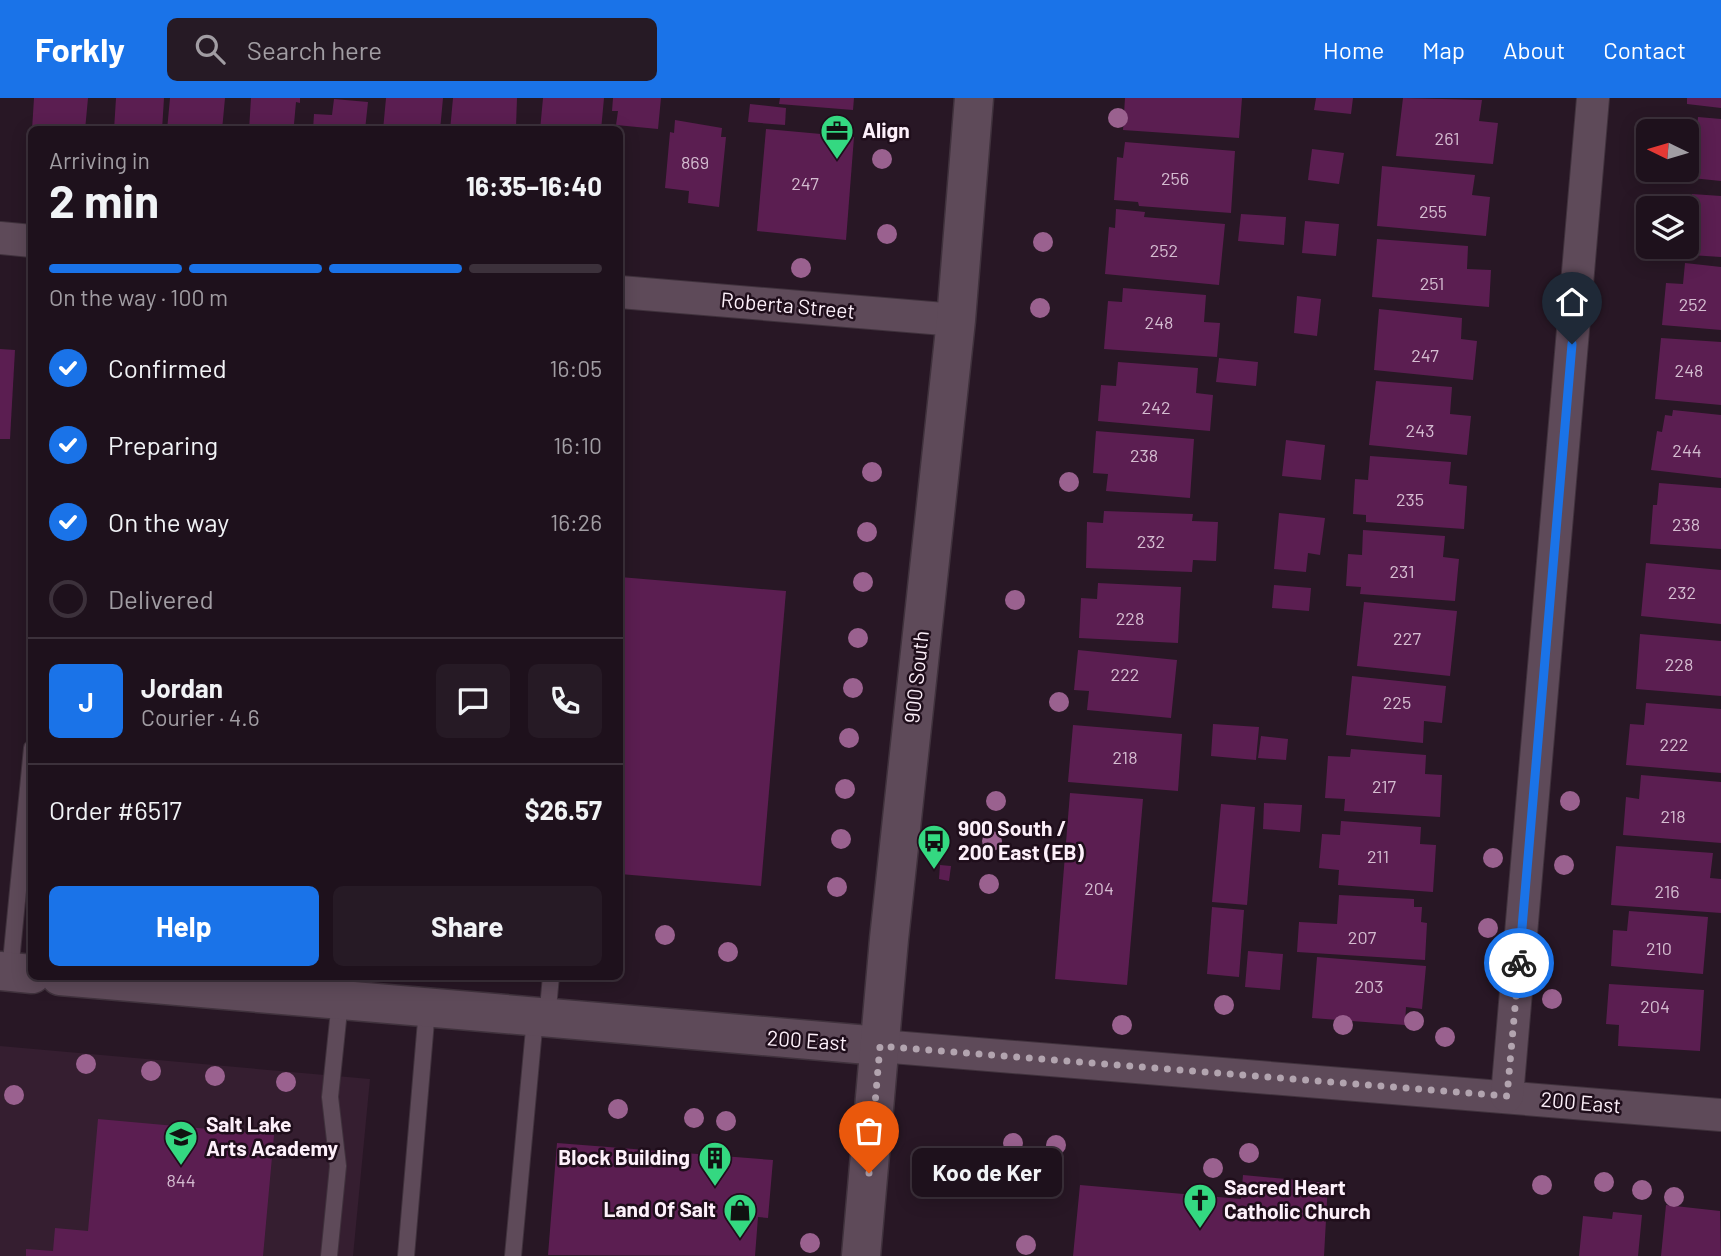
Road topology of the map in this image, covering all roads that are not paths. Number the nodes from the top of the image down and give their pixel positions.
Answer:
1 (974, 98) edge
2 (1594, 98) edge
3 (0, 238) edge
4 (28, 241) edge
5 (623, 292) edge
6 (956, 320) junction
7 (28, 798) edge
8 (14, 972) edge
9 (105, 980) edge
10 (550, 980) edge
11 (340, 1001) junction
12 (427, 1009) junction
13 (541, 1018) junction
14 (880, 1046) junction
15 (1507, 1096) junction
16 (1721, 1115) edge
17 (329, 1256) edge
18 (406, 1256) edge
19 (513, 1256) edge
20 (861, 1256) edge

1 - 6 street, 900 South
2 - 15 street
3 - 4 street
5 - 6 street, Roberta Street
6 - 14 street, 900 South
7 - 8 lane
9 - 11 street, 200 East
10 - 13 lane
11 - 12 street, 200 East
11 - 17 lane
12 - 13 street, 200 East
12 - 18 lane
13 - 14 street, 200 East
13 - 19 lane
14 - 15 street, 200 East
14 - 20 street, 900 South
15 - 16 street, 200 East

